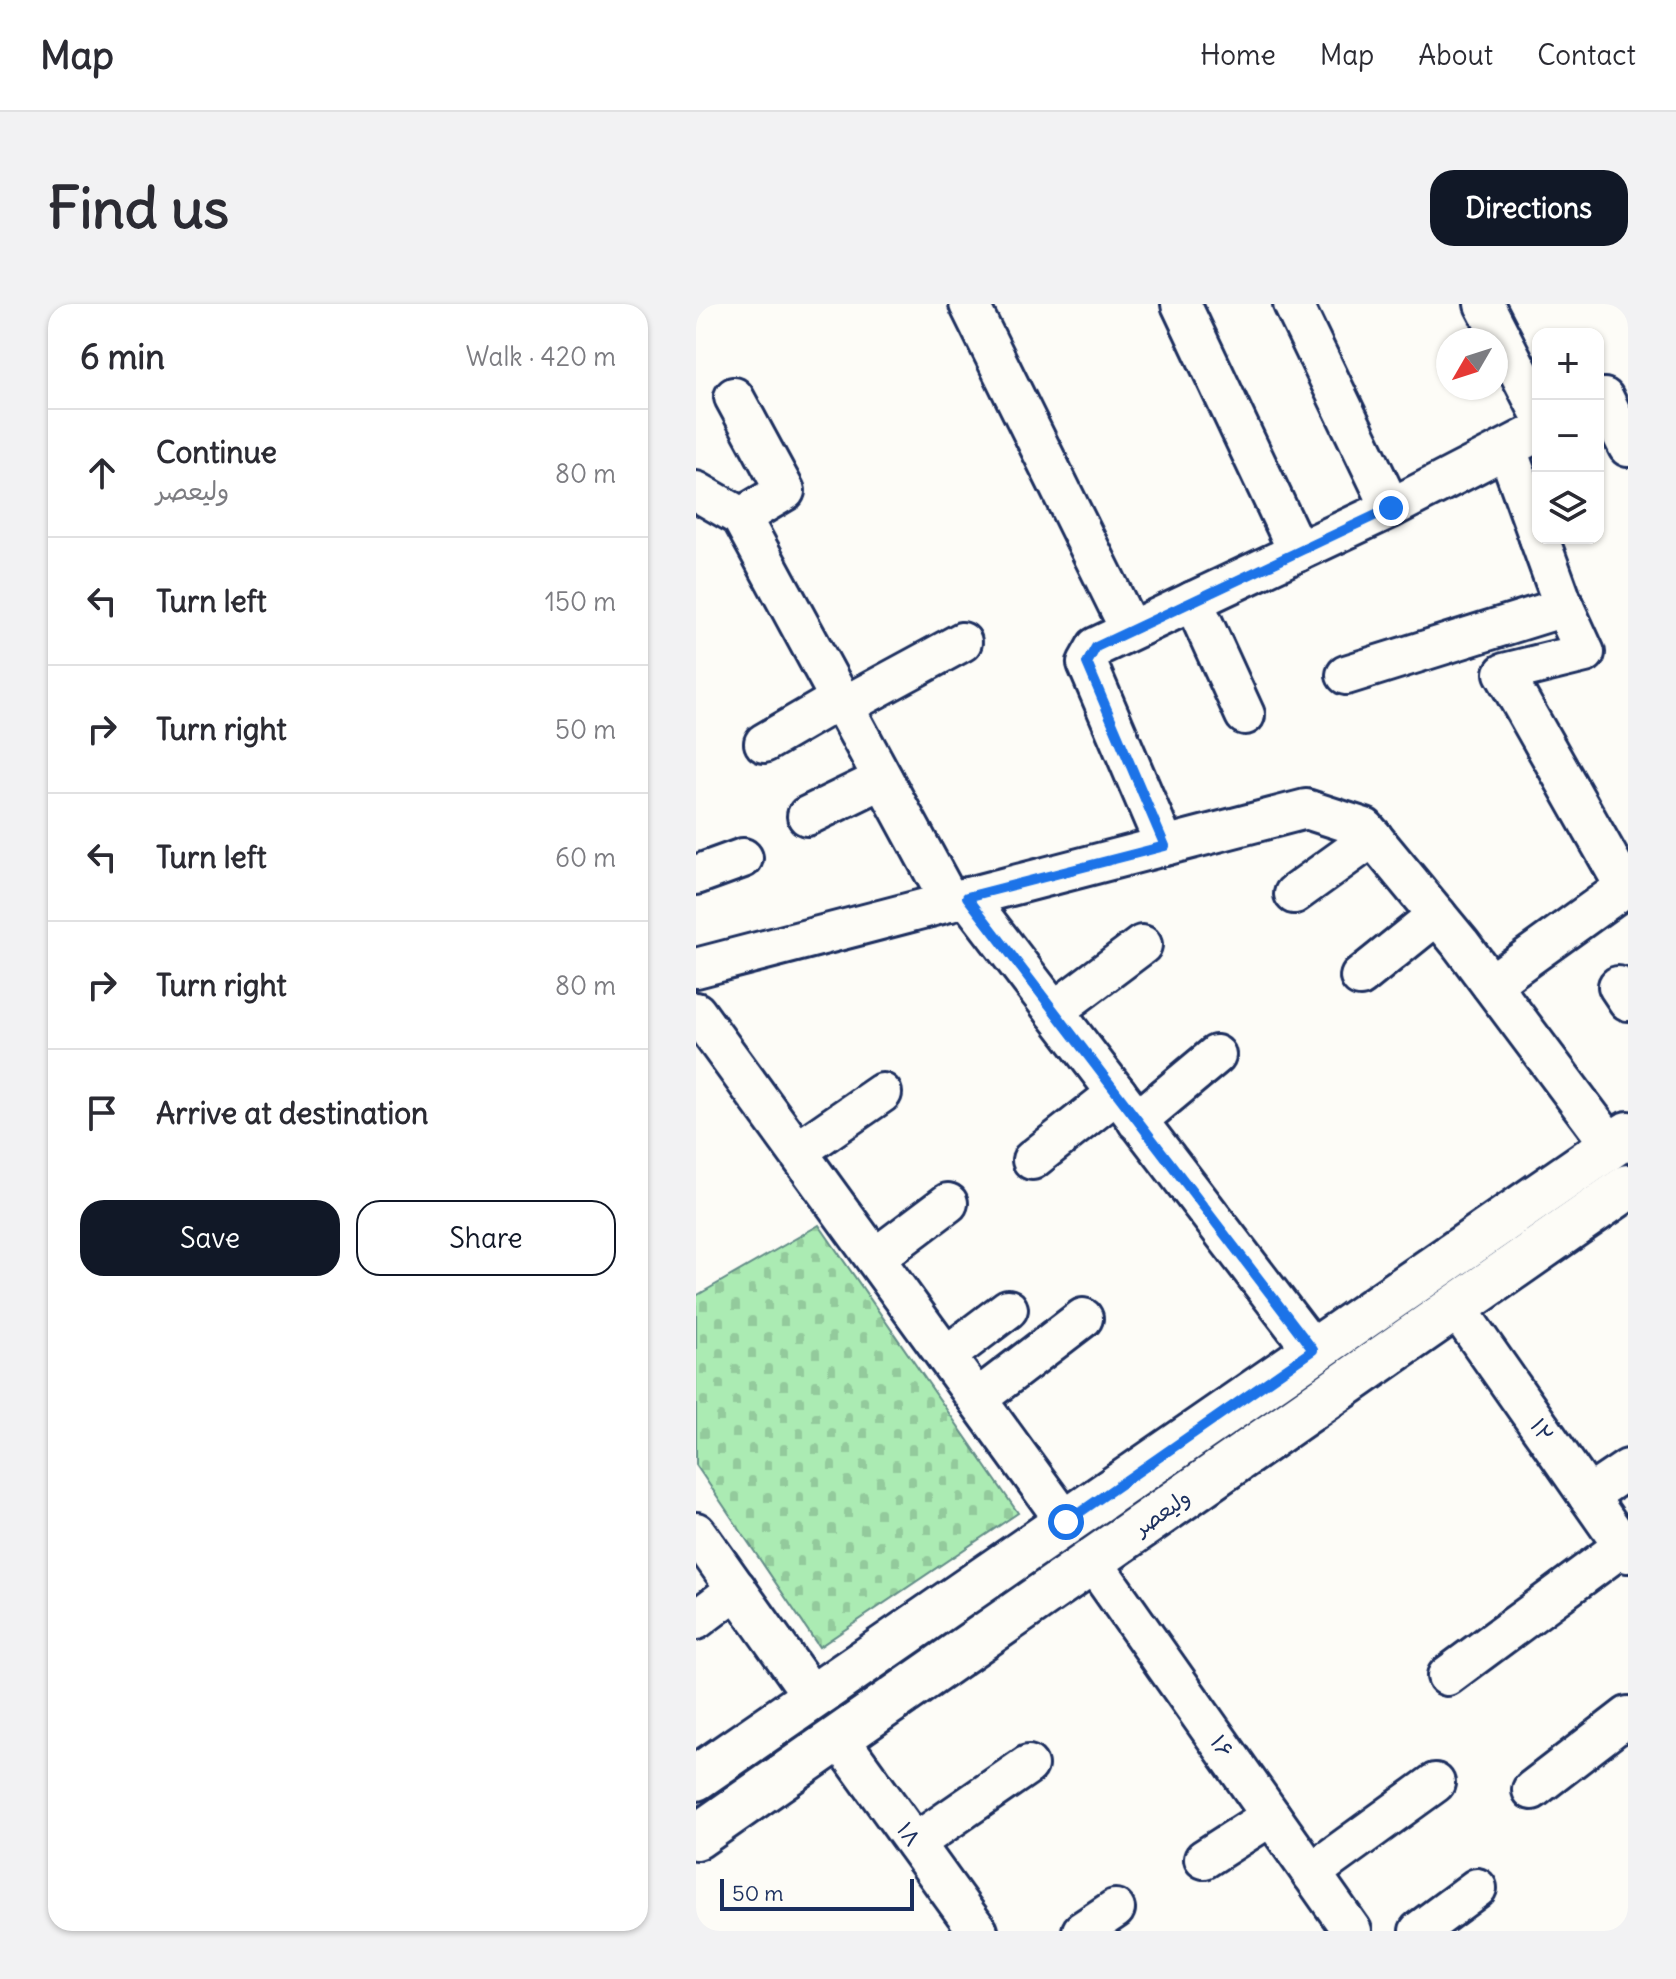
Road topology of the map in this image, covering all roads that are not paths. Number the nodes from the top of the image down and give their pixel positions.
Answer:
1 (969, 304) edge
2 (1181, 304) edge
3 (1293, 304) edge
4 (1484, 304) edge
5 (1610, 395) edge
6 (734, 397) dead end
7 (1533, 400) edge
8 (1522, 440) edge
9 (1628, 447) edge
10 (696, 491) edge
11 (1532, 496) edge
12 (1391, 508) junction
13 (741, 517) junction
14 (1542, 544) edge
15 (1298, 552) junction
16 (1193, 601) junction
17 (1564, 607) junction
18 (1130, 630) junction
19 (962, 642) dead end
20 (1346, 675) dead end
21 (842, 702) junction
22 (1245, 715) dead end
23 (764, 743) dead end
24 (883, 779) junction
25 (807, 816) dead end
26 (1373, 837) junction
27 (1165, 846) junction
28 (743, 858) dead end
29 (696, 875) edge
30 (1626, 886) edge
31 (1294, 894) dead end
32 (959, 900) junction
33 (1437, 915) junction
34 (1142, 945) dead end
35 (696, 968) edge
36 (1360, 977) dead end
37 (1491, 984) junction
38 (1054, 1011) junction
39 (696, 1012) edge
40 (1216, 1055) dead end
41 (882, 1093) dead end
42 (1127, 1107) junction
43 (1619, 1140) edge
44 (798, 1151) junction
45 (1032, 1160) dead end
46 (1628, 1187) edge
47 (948, 1203) dead end
48 (875, 1258) junction
49 (1456, 1307) junction
50 (1008, 1309) dead end
51 (1083, 1318) dead end
52 (1313, 1350) junction
53 (946, 1356) junction
54 (977, 1399) junction
55 (1628, 1469) edge
56 (1588, 1496) junction
57 (1066, 1522) junction
58 (696, 1532) edge
59 (1626, 1549) edge
60 (1092, 1561) junction
61 (737, 1589) junction
62 (696, 1620) edge
63 (1447, 1676) dead end
64 (813, 1697) junction
65 (1628, 1716) edge
66 (839, 1738) junction
67 (1028, 1765) dead end
68 (696, 1778) edge
69 (1435, 1783) dead end
70 (1532, 1790) dead end
71 (1271, 1816) junction
72 (696, 1837) edge
73 (915, 1843) junction
74 (1204, 1859) dead end
75 (1311, 1873) junction
76 (1477, 1888) dead end
77 (1115, 1909) dead end
78 (978, 1931) edge
79 (1082, 1931) edge
80 (1352, 1931) edge
81 (1419, 1931) edge

1 - 18 street
2 - 15 street
3 - 12 street
4 - 7 street
5 - 9 street
6 - 13 street
8 - 11 street
8 - 12 street
10 - 13 street
12 - 15 street
13 - 21 street
14 - 17 street
15 - 16 street
16 - 18 street
16 - 22 street
17 - 20 street
17 - 30 street
18 - 27 street
19 - 21 street
21 - 23 street
21 - 24 street
24 - 25 street
24 - 32 street
26 - 27 street
26 - 31 street
26 - 33 street
27 - 32 street
28 - 29 street
30 - 37 street
32 - 35 street
32 - 38 street
33 - 36 street
33 - 37 street
34 - 38 street
37 - 43 street
38 - 42 street
39 - 44 street
40 - 42 street
41 - 44 street
42 - 45 street
42 - 52 street
43 - 52 main road
44 - 48 street
46 - 49 main road, ولیعصر
47 - 48 street
48 - 53 street
49 - 56 street, ۱۲
49 - 60 main road, ولیعصر
50 - 53 street
51 - 54 street
52 - 57 main road
53 - 54 street
54 - 57 street
55 - 56 street
56 - 59 street, ۱۲
57 - 64 main road
58 - 61 street
59 - 63 street
60 - 66 main road, ولیعصر
60 - 71 street, ۱۶
61 - 62 street
61 - 64 street
64 - 68 main road
65 - 70 street
66 - 72 main road, ولیعصر
66 - 73 street, ۱۸
67 - 73 street
69 - 75 street
71 - 74 street
71 - 75 street, ۱۶
73 - 78 street, ۱۸
75 - 80 street, ۱۶
76 - 81 street
77 - 79 street

